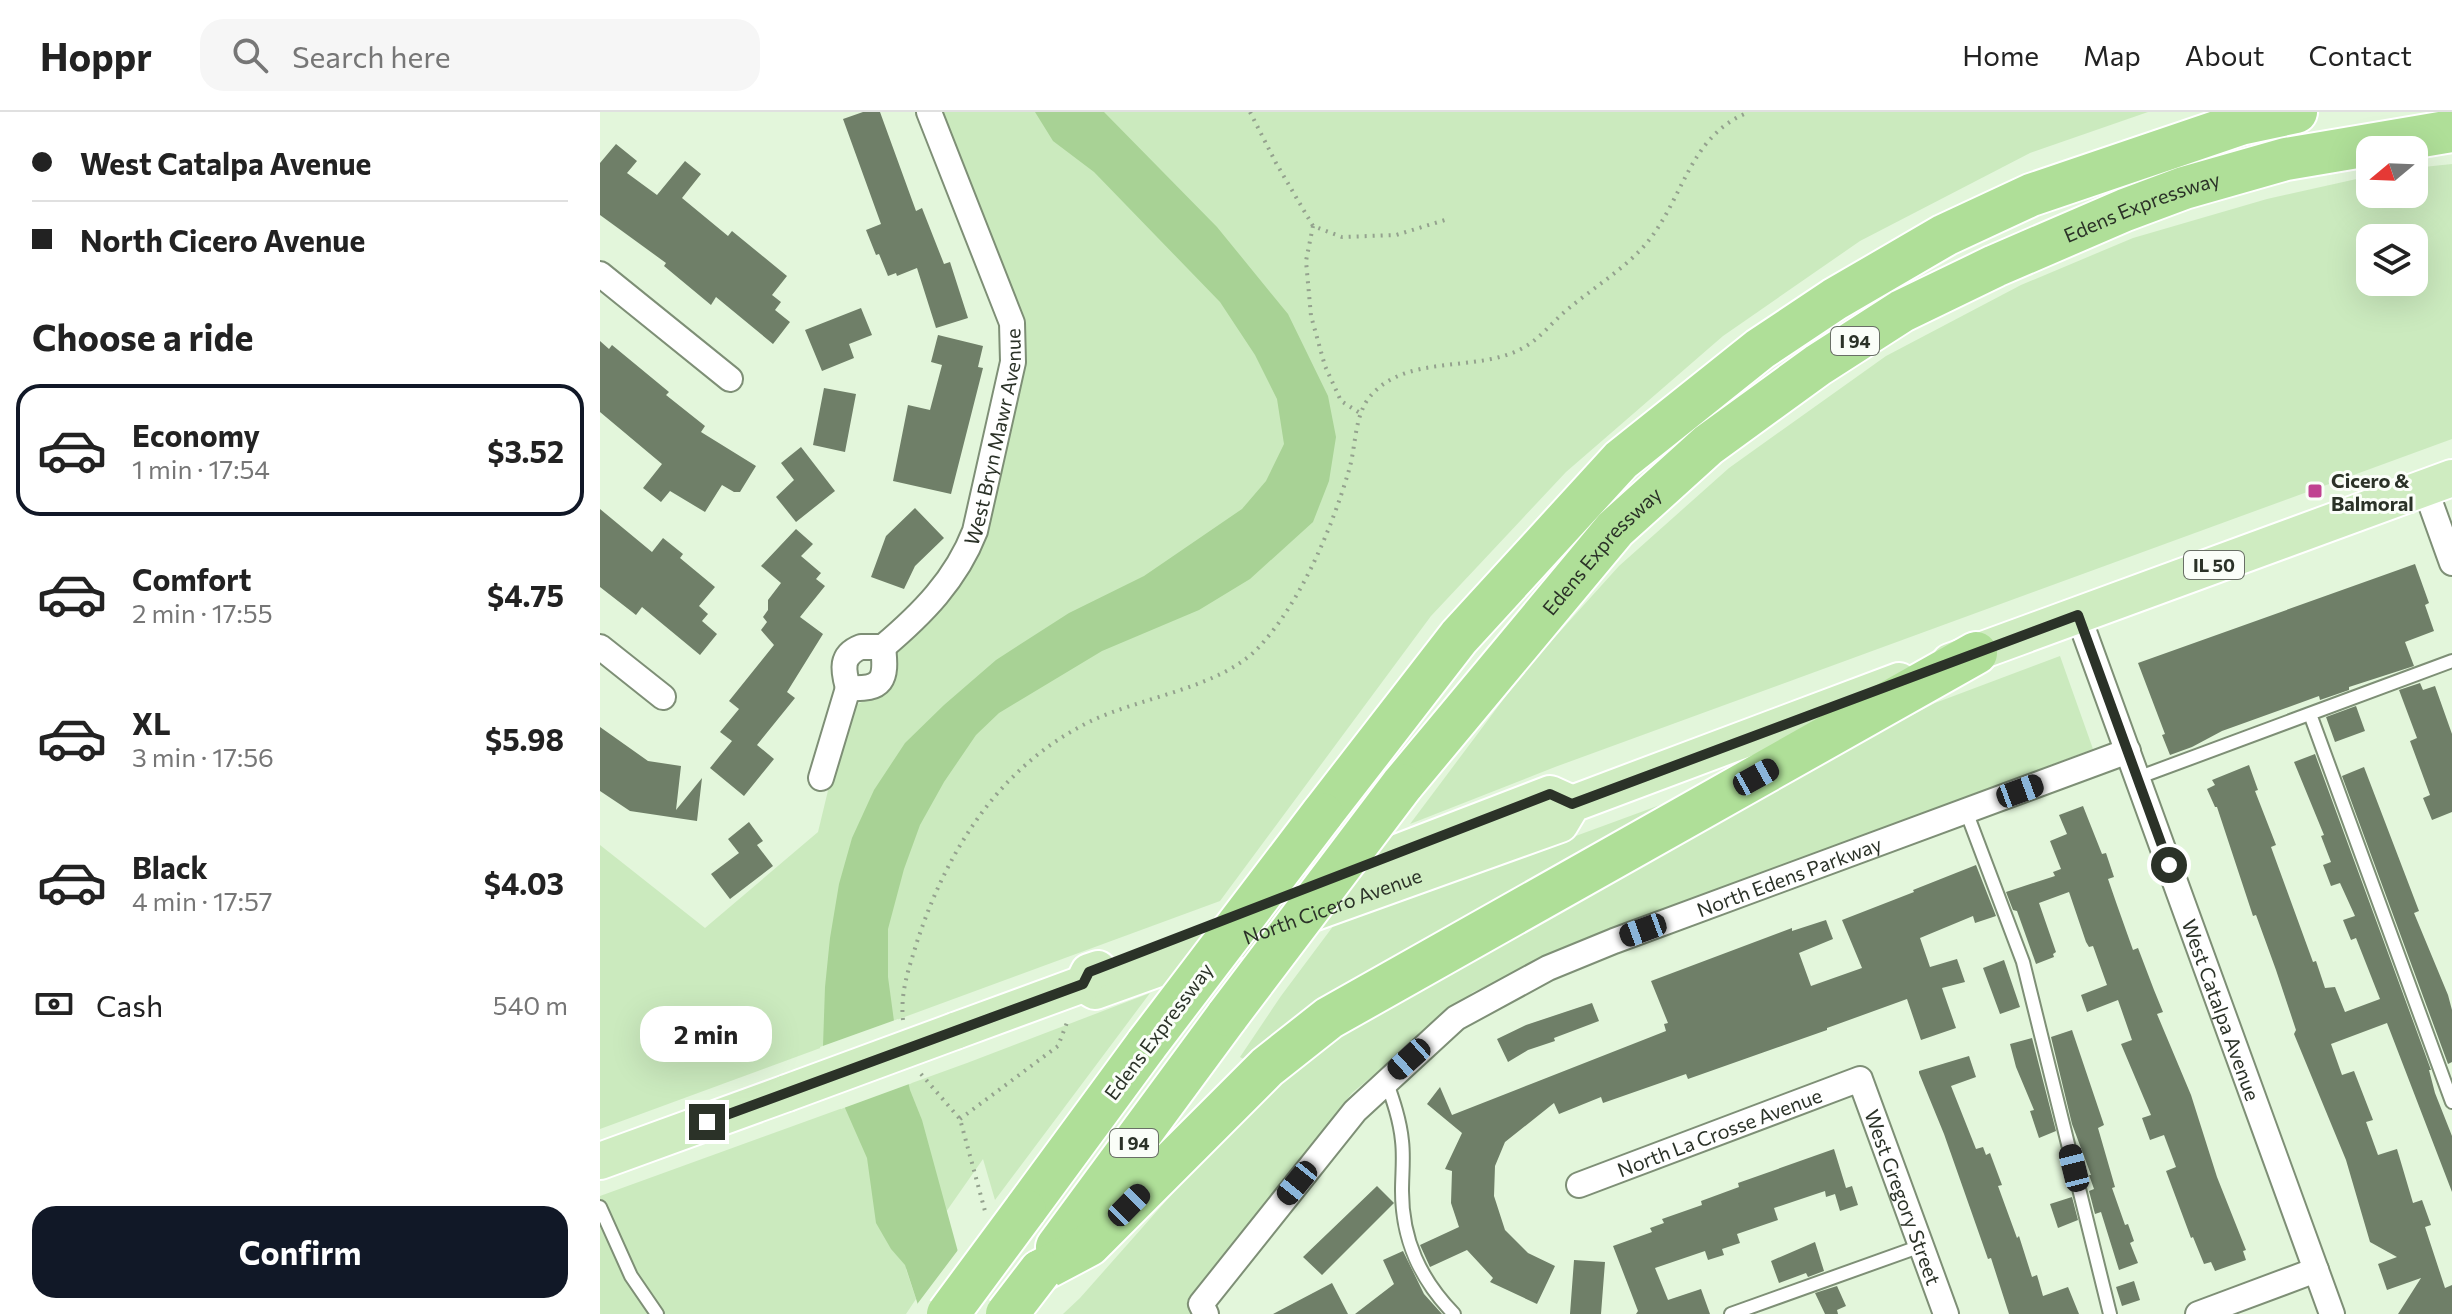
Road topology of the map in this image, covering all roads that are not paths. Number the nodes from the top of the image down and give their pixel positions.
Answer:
1 (929, 112) edge
2 (2296, 112) edge
3 (2452, 131) edge
4 (600, 274) edge
5 (730, 379) dead end
6 (2438, 483) edge
7 (2452, 563) edge
8 (2078, 615) junction
9 (600, 647) edge
10 (883, 647) junction
11 (1976, 653) junction
12 (2452, 661) edge
13 (848, 688) junction
14 (663, 697) dead end
15 (2310, 714) junction
16 (2128, 751) junction
17 (821, 778) dead end
18 (2137, 778) junction
19 (1966, 811) junction
20 (1860, 1079) joint
21 (1386, 1080) junction
22 (2452, 1102) edge
23 (600, 1161) edge
24 (1579, 1185) dead end
25 (600, 1207) edge
26 (1921, 1246) junction
27 (2316, 1270) junction
28 (1040, 1271) junction
29 (1204, 1309) edge
30 (657, 1314) edge
31 (948, 1314) edge
32 (1007, 1314) edge
33 (1454, 1314) edge
34 (1731, 1314) edge
35 (1946, 1314) edge
36 (2110, 1314) edge
37 (2198, 1314) edge
38 (2332, 1314) edge

1 - 10 street, West Bryn Mawr Avenue
2 - 31 highway, Edens Expressway / I 94, bridge
3 - 28 highway, Edens Expressway / I 94, bridge
4 - 5 street
6 - 7 street
6 - 8 main road, North Cicero Avenue / IL 50
8 - 11 main road, North Cicero Avenue / IL 50
8 - 16 street, West Catalpa Avenue
9 - 14 street
10 - 13 street
10 - 13 street, West Bryn Mawr Avenue
11 - 23 main road, North Cicero Avenue / IL 50, bridge
11 - 28 highway
12 - 15 lane
13 - 17 street, West Bryn Mawr Avenue
15 - 18 lane
15 - 22 lane
16 - 18 street, West Catalpa Avenue
16 - 19 street, North Edens Parkway
18 - 27 street, West Catalpa Avenue
19 - 21 street, North Edens Parkway
19 - 36 lane
20 - 24 street, North La Crosse Avenue
20 - 26 street, West Gregory Street
21 - 29 street, North Edens Parkway
21 - 33 lane
25 - 30 lane
26 - 34 lane
26 - 35 street, West Gregory Street
27 - 37 street
27 - 38 street, West Catalpa Avenue
28 - 32 highway, Edens Expressway / I 94, bridge

